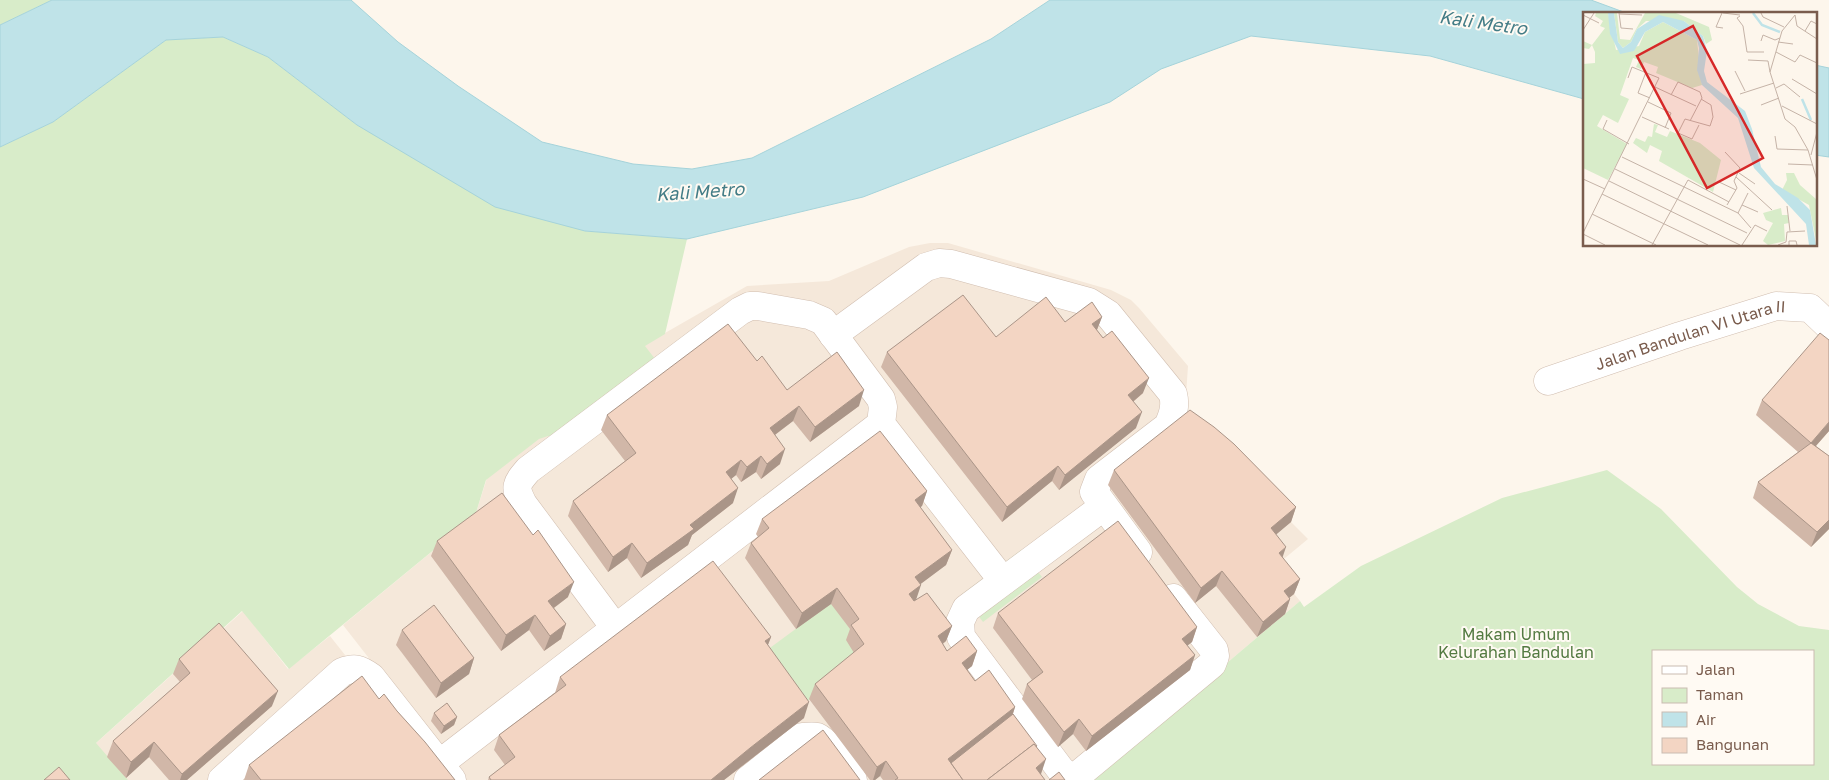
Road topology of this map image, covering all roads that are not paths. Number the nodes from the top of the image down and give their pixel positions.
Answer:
1 (1829, 326) edge
2 (833, 335) junction
3 (1548, 381) dead end
4 (881, 424) junction
5 (1103, 507) junction
6 (1003, 581) junction
7 (616, 629) junction
8 (445, 772) edge
9 (223, 780) edge
10 (748, 780) edge
11 (853, 780) edge

1 - 3 street, Jalan Bandulan VI Utara II
2 - 4 street
2 - 5 street
2 - 7 street
4 - 6 street
4 - 7 street
5 - 6 street
5 - 6 street
7 - 8 street
8 - 9 street
10 - 11 street

